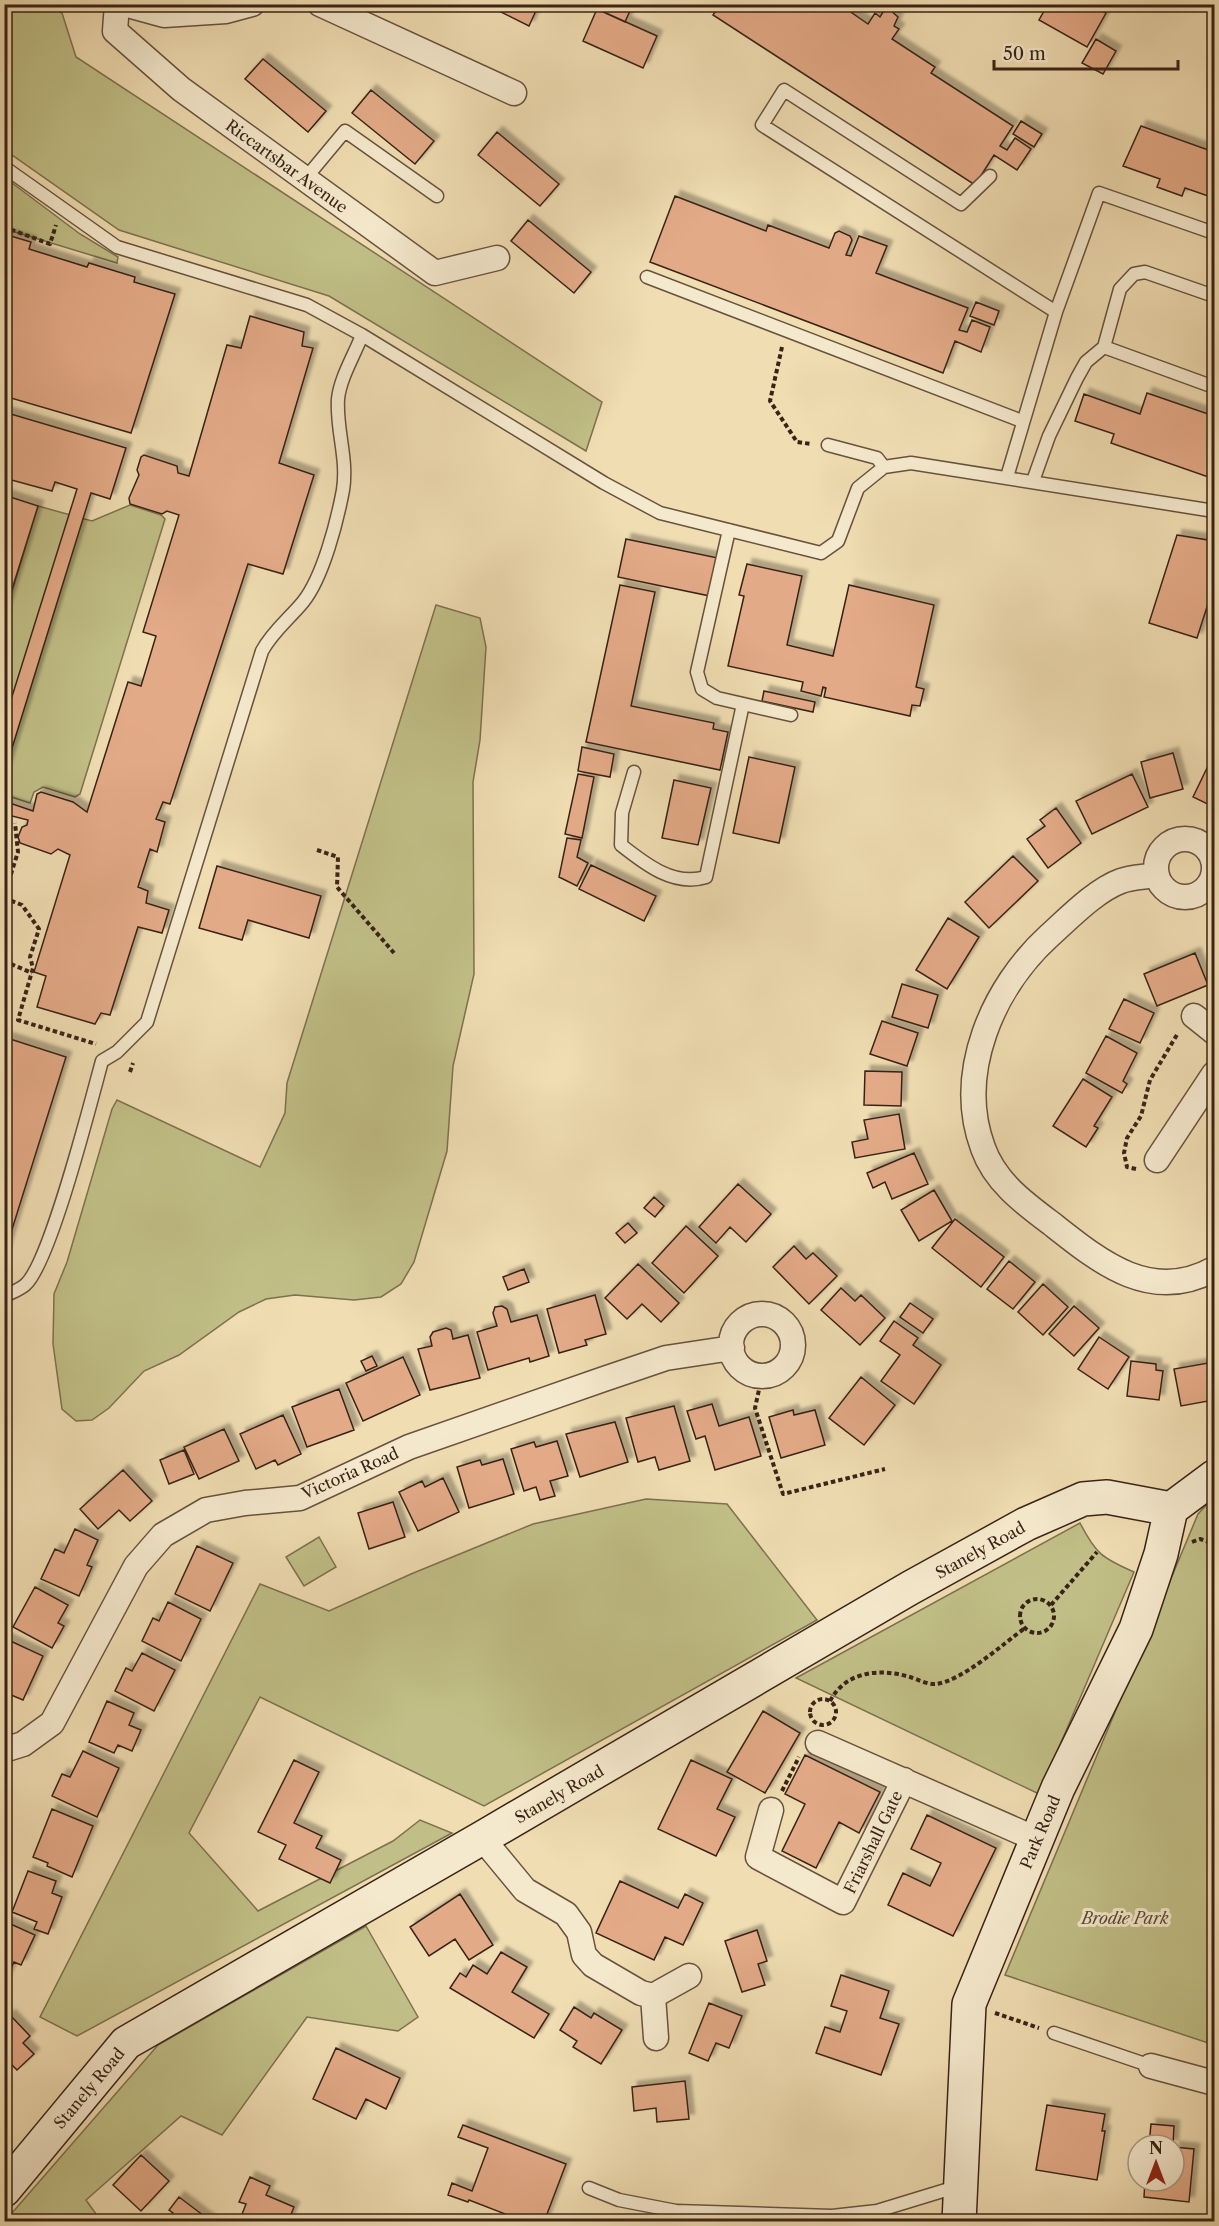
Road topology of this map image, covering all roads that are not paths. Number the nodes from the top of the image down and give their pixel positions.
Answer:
1 (117, 4) edge
2 (124, 4) edge
3 (252, 4) edge
4 (320, 4) edge
5 (514, 93) dead end
6 (4, 167) edge
7 (990, 176) dead end
8 (305, 179) junction
9 (437, 196) dead end
10 (1215, 233) edge
11 (497, 258) dead end
12 (646, 278) dead end
13 (1215, 296) edge
14 (1056, 312) junction
15 (362, 334) junction
16 (1104, 347) junction
17 (1215, 387) edge
18 (1022, 421) junction
19 (828, 445) road end
20 (884, 467) junction
21 (1007, 477) junction
22 (1033, 481) junction
23 (1215, 511) edge
24 (729, 530) junction
25 (743, 704) junction
26 (791, 715) dead end
27 (634, 772) dead end
28 (1156, 875) dead end
29 (1194, 1016) road end
30 (1215, 1032) edge
31 (1215, 1074) edge
32 (1157, 1160) road end
33 (1215, 1269) edge
34 (4, 1296) edge
35 (732, 1348) junction
36 (1215, 1477) edge
37 (1171, 1509) junction
38 (818, 1743) road end
39 (4, 1750) edge
40 (904, 1780) junction
41 (771, 1810) road end
42 (482, 1839) junction
43 (1036, 1839) junction
44 (689, 1976) dead end
45 (653, 1996) junction
46 (1054, 2033) road end
47 (656, 2038) dead end
48 (1151, 2066) joint
49 (1215, 2083) edge
50 (960, 2186) junction
51 (589, 2188) dead end
52 (4, 2190) edge
53 (959, 2222) edge

1 - 8 street, Riccartsbar Avenue
2 - 3 street
4 - 5 street
6 - 15 lane
7 - 14 lane
8 - 9 lane
8 - 11 street, Riccartsbar Avenue
10 - 14 lane
12 - 18 lane
13 - 16 lane
14 - 18 lane
15 - 24 lane
15 - 34 lane
16 - 17 lane
16 - 22 lane
18 - 21 lane
19 - 20 lane
20 - 21 lane
20 - 24 lane
21 - 22 lane
22 - 23 lane
24 - 25 lane
25 - 26 lane
25 - 27 lane
28 - 33 street
29 - 30 street
31 - 32 street
35 - 35 street
35 - 39 street, Victoria Road
36 - 37 street
37 - 42 street, Stanely Road
37 - 43 street, Park Road
38 - 40 street, Friarshall Gate
40 - 41 street, Friarshall Gate
40 - 43 street, Friarshall Gate
42 - 45 street
42 - 52 street, Stanely Road
43 - 50 street, Park Road
44 - 45 street
45 - 47 street
46 - 48 lane
48 - 49 street
50 - 51 lane
50 - 53 street, Park Road

